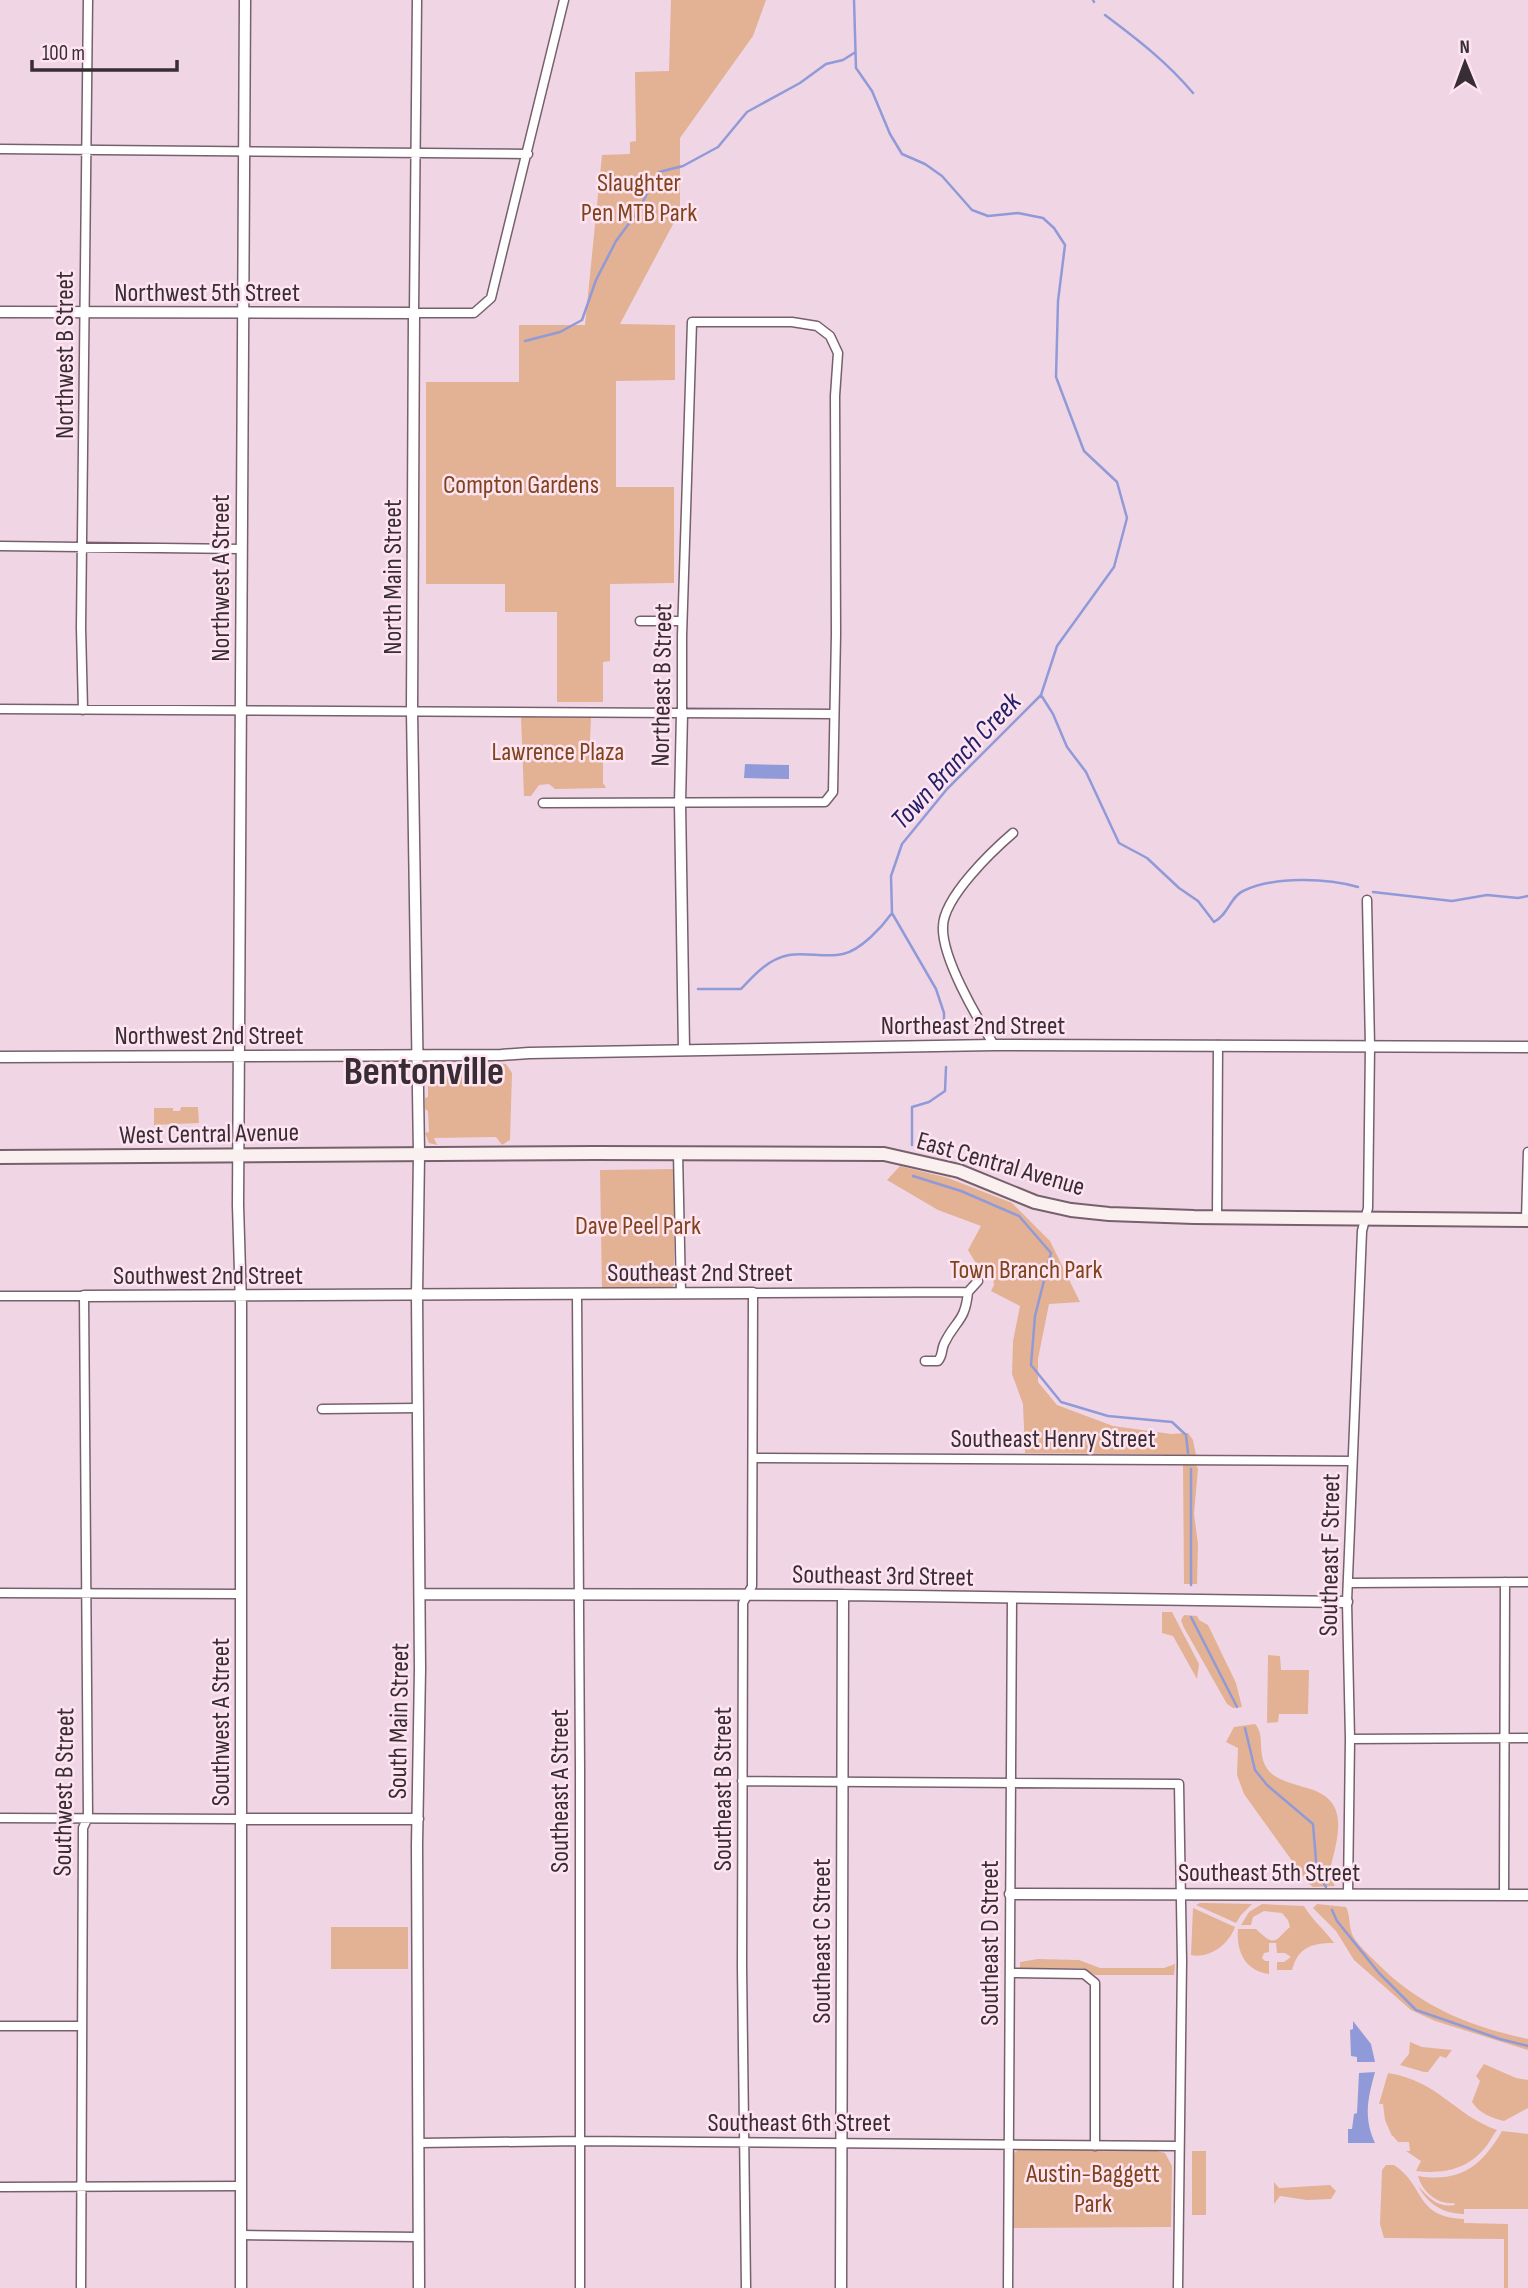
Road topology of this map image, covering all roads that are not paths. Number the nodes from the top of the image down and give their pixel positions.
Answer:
1 (88, 0) edge
2 (245, 0) edge
3 (417, 0) edge
4 (564, 0) edge
5 (0, 149) edge
6 (86, 150) junction
7 (244, 151) junction
8 (415, 153) junction
9 (528, 154) junction
10 (0, 312) edge
11 (85, 312) junction
12 (414, 313) junction
13 (242, 314) junction
14 (0, 546) edge
15 (83, 547) junction
16 (242, 549) junction
17 (640, 621) dead end
18 (682, 621) junction
19 (0, 709) edge
20 (83, 710) junction
21 (240, 711) junction
22 (412, 711) junction
23 (682, 713) junction
24 (834, 714) junction
25 (543, 803) dead end
26 (680, 803) junction
27 (1013, 833) dead end
28 (1367, 900) dead end
29 (994, 1045) junction
30 (1218, 1045) junction
31 (1370, 1046) junction
32 (1528, 1047) edge
33 (684, 1050) junction
34 (240, 1055) junction
35 (418, 1055) junction
36 (0, 1057) edge
37 (1528, 1152) edge
38 (678, 1153) junction
39 (419, 1154) junction
40 (239, 1156) junction
41 (0, 1157) edge
42 (1217, 1217) junction
43 (1366, 1219) junction
44 (1527, 1220) edge
45 (978, 1281) dead end
46 (968, 1292) junction
47 (681, 1293) junction
48 (753, 1293) junction
49 (577, 1294) junction
50 (417, 1295) junction
51 (0, 1296) edge
52 (84, 1296) junction
53 (240, 1296) junction
54 (925, 1361) dead end
55 (418, 1408) junction
56 (322, 1409) dead end
57 (754, 1458) junction
58 (1352, 1461) junction
59 (1505, 1582) junction
60 (1528, 1582) edge
61 (1348, 1583) junction
62 (0, 1593) edge
63 (85, 1593) junction
64 (241, 1594) junction
65 (419, 1594) junction
66 (579, 1594) junction
67 (747, 1595) junction
68 (843, 1595) junction
69 (1012, 1598) junction
70 (1347, 1602) junction
71 (1504, 1738) junction
72 (1528, 1738) edge
73 (1350, 1739) junction
74 (742, 1781) junction
75 (843, 1782) junction
76 (1011, 1783) junction
77 (88, 1817) junction
78 (0, 1818) edge
79 (241, 1819) junction
80 (418, 1819) junction
81 (1180, 1892) junction
82 (1348, 1893) junction
83 (1010, 1894) junction
84 (1504, 1895) junction
85 (1528, 1895) edge
86 (1010, 1973) junction
87 (0, 2026) edge
88 (81, 2026) junction
89 (580, 2141) junction
90 (419, 2143) junction
91 (745, 2143) junction
92 (841, 2143) junction
93 (1009, 2144) junction
94 (1095, 2146) junction
95 (1178, 2146) junction
96 (81, 2186) junction
97 (241, 2186) junction
98 (0, 2187) edge
99 (241, 2235) junction
100 (419, 2237) junction
101 (81, 2288) edge
102 (241, 2288) edge
103 (419, 2288) edge
104 (580, 2288) edge
105 (746, 2288) edge
106 (841, 2288) edge
107 (1008, 2288) edge
108 (1178, 2288) edge

1 - 6 street, Northwest B Street
2 - 7 street, Northwest A Street
3 - 8 street, North Main Street
4 - 9 street
5 - 6 street
6 - 7 street
6 - 11 street, Northwest B Street
7 - 8 street
7 - 13 street, Northwest A Street
8 - 9 street
8 - 12 street, North Main Street
9 - 12 street
10 - 11 street, Northwest 5th Street
11 - 13 street, Northwest 5th Street
11 - 15 street, Northwest B Street
12 - 13 street, Northwest 5th Street
12 - 22 street, North Main Street
13 - 16 street, Northwest A Street
14 - 15 street
15 - 16 street
15 - 20 street, Northwest B Street
16 - 21 street, Northwest A Street
17 - 18 street
18 - 23 street, Northeast B Street
18 - 24 street, Northeast B Street
19 - 20 street
20 - 21 street
21 - 22 street
21 - 34 street, Northwest A Street
22 - 23 street
22 - 35 street, North Main Street
23 - 24 street
23 - 26 street, Northeast B Street
24 - 26 street
25 - 26 street
26 - 33 street, Northeast B Street
27 - 29 street
28 - 31 street, Southeast F Street
29 - 30 street, Northeast 2nd Street
29 - 33 street, Northeast 2nd Street
30 - 31 street, Northeast 2nd Street
30 - 42 street
31 - 32 street, Northeast 2nd Street
31 - 43 street, Southeast F Street
33 - 35 street, Northeast 2nd Street
34 - 35 street, Northwest 2nd Street
34 - 36 street, Northwest 2nd Street
34 - 40 street, Northwest A Street
35 - 39 street, North Main Street
37 - 44 street
38 - 39 main road, East Central Avenue
38 - 42 main road, East Central Avenue
38 - 47 street
39 - 40 main road, West Central Avenue
39 - 50 street, South Main Street
40 - 41 main road, West Central Avenue
40 - 53 street, Southwest A Street
42 - 43 main road, East Central Avenue
43 - 44 main road, East Central Avenue
43 - 58 street, Southeast F Street
45 - 46 street
46 - 48 street, Southeast 2nd Street
46 - 54 street
47 - 48 street, Southeast 2nd Street
47 - 49 street, Southeast 2nd Street
48 - 57 street, Southeast B Street
49 - 50 street, Southeast 2nd Street
49 - 66 street, Southeast A Street
50 - 53 street, Southwest 2nd Street
50 - 55 street, South Main Street
51 - 52 street, Southwest 2nd Street
52 - 53 street, Southwest 2nd Street
52 - 63 street, Southwest B Street
53 - 64 street, Southwest A Street
55 - 56 street
55 - 65 street, South Main Street
57 - 58 street, Southeast Henry Street
57 - 67 street, Southeast B Street
58 - 61 street, Southeast F Street
59 - 60 street
59 - 61 street
59 - 71 street
61 - 70 street, Southeast F Street
62 - 63 street
63 - 64 street
63 - 77 street, Southwest B Street
64 - 79 street, Southwest A Street
65 - 66 street, Southeast 3rd Street
65 - 80 street, South Main Street
66 - 67 street, Southeast 3rd Street
66 - 89 street, Southeast A Street
67 - 68 street, Southeast 3rd Street
67 - 74 street, Southeast B Street
68 - 69 street, Southeast 3rd Street
68 - 75 street, Southeast C Street
69 - 70 street, Southeast 3rd Street
69 - 76 street, Southeast D Street
70 - 73 street, Southeast F Street
71 - 72 street
71 - 73 street
71 - 84 street
73 - 82 street, Southeast F Street
74 - 75 street
74 - 91 street, Southeast B Street
75 - 76 street
75 - 92 street, Southeast C Street
76 - 81 street
76 - 83 street, Southeast D Street
77 - 78 street
77 - 79 street
77 - 88 street, Southwest B Street
79 - 80 street
79 - 97 street, Southwest A Street
80 - 90 street, South Main Street
81 - 82 street, Southeast 5th Street
81 - 83 street, Southeast 5th Street
81 - 95 street
82 - 84 street, Southeast 5th Street
83 - 86 street, Southeast D Street
84 - 85 street, Southeast 5th Street
86 - 93 street, Southeast D Street
86 - 94 street
87 - 88 street
88 - 96 street, Southwest B Street
89 - 90 street, Southeast 6th Street
89 - 91 street, Southeast 6th Street
89 - 104 street, Southeast A Street
90 - 100 street, South Main Street
91 - 92 street, Southeast 6th Street
91 - 105 street, Southeast B Street
92 - 93 street, Southeast 6th Street
92 - 106 street, Southeast C Street
93 - 94 street, Southeast 6th Street
93 - 107 street, Southeast D Street
94 - 95 street, Southeast 6th Street
95 - 108 street
96 - 97 street
96 - 98 street
96 - 101 street, Southwest B Street
97 - 99 street, Southwest A Street
99 - 100 street
99 - 102 street, Southwest A Street
100 - 103 street, South Main Street

